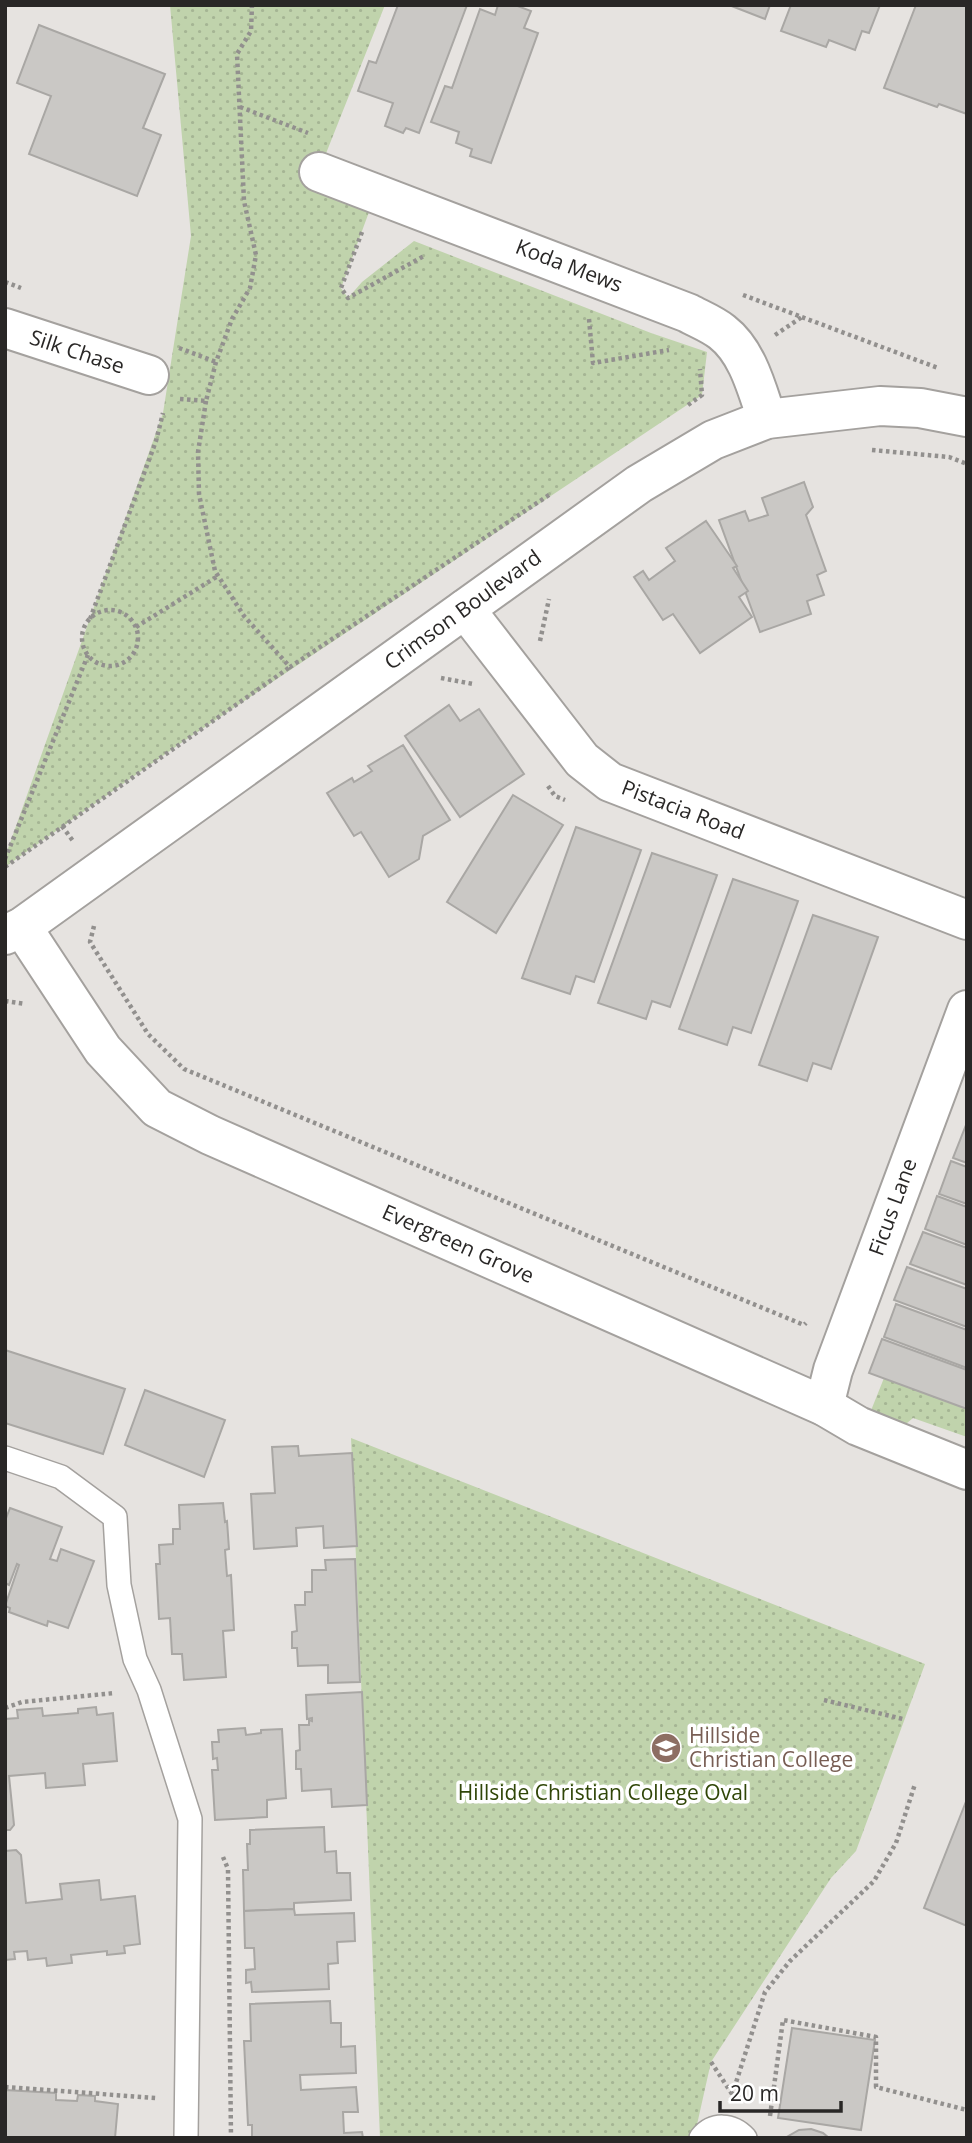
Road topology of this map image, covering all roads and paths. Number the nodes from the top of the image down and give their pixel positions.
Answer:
1 (252, 5) edge
2 (319, 172) dead end
3 (376, 194) junction
4 (430, 252) dead end
5 (601, 320) dead end
6 (5, 328) edge
7 (662, 344) dead end
8 (699, 359) dead end
9 (161, 397) junction
10 (206, 401) junction
11 (679, 410) dead end
12 (163, 413) junction
13 (967, 418) edge
14 (767, 419) junction
15 (861, 448) dead end
16 (967, 464) edge
17 (553, 493) dead end
18 (218, 576) junction
19 (549, 597) dead end
20 (465, 609) junction
21 (90, 619) junction
22 (136, 627) junction
23 (88, 655) junction
24 (290, 667) junction
25 (511, 669) junction
26 (432, 676) dead end
27 (62, 826) junction
28 (5, 859) edge
29 (5, 867) edge
30 (96, 874) junction
31 (967, 920) edge
32 (14, 931) edge
33 (967, 1010) edge
34 (851, 1320) junction
35 (824, 1406) junction
36 (5, 1458) edge
37 (967, 1471) edge
38 (149, 1690) junction
39 (824, 1700) dead end
40 (5, 1708) edge
41 (904, 1719) dead end
42 (915, 1784) dead end
43 (5, 2087) edge
44 (967, 2110) edge
45 (186, 2111) junction
46 (231, 2115) dead end
47 (769, 2125) dead end
48 (723, 2126) junction
49 (186, 2138) edge
50 (701, 2138) edge
51 (745, 2138) edge

1 - 10 path
2 - 3 street, Koda Mews
3 - 4 path
3 - 14 street, Koda Mews
5 - 7 path
6 - 9 street, Silk Chase
8 - 11 path
9 - 10 path
9 - 12 path
9 - 12 path
10 - 18 path
12 - 21 path
13 - 14 street, Crimson Boulevard
14 - 20 street, Crimson Boulevard
15 - 16 path
17 - 24 path
18 - 22 path
18 - 24 path
19 - 25 path
20 - 25 street, Pistacia Road
20 - 30 street, Crimson Boulevard
21 - 22 path
21 - 23 path
22 - 23 path
23 - 28 path
24 - 27 path
25 - 26 path
25 - 31 street, Pistacia Road
27 - 29 path
27 - 30 path
30 - 32 street, Crimson Boulevard
30 - 34 path
32 - 35 street, Evergreen Grove
33 - 34 street, Ficus Lane
34 - 35 street, Ficus Lane
35 - 37 street, Evergreen Grove
36 - 38 lane
38 - 40 path
38 - 45 lane
39 - 41 path
42 - 48 path
43 - 45 path
44 - 47 path
45 - 46 path
45 - 49 lane
48 - 50 lane
48 - 51 lane

